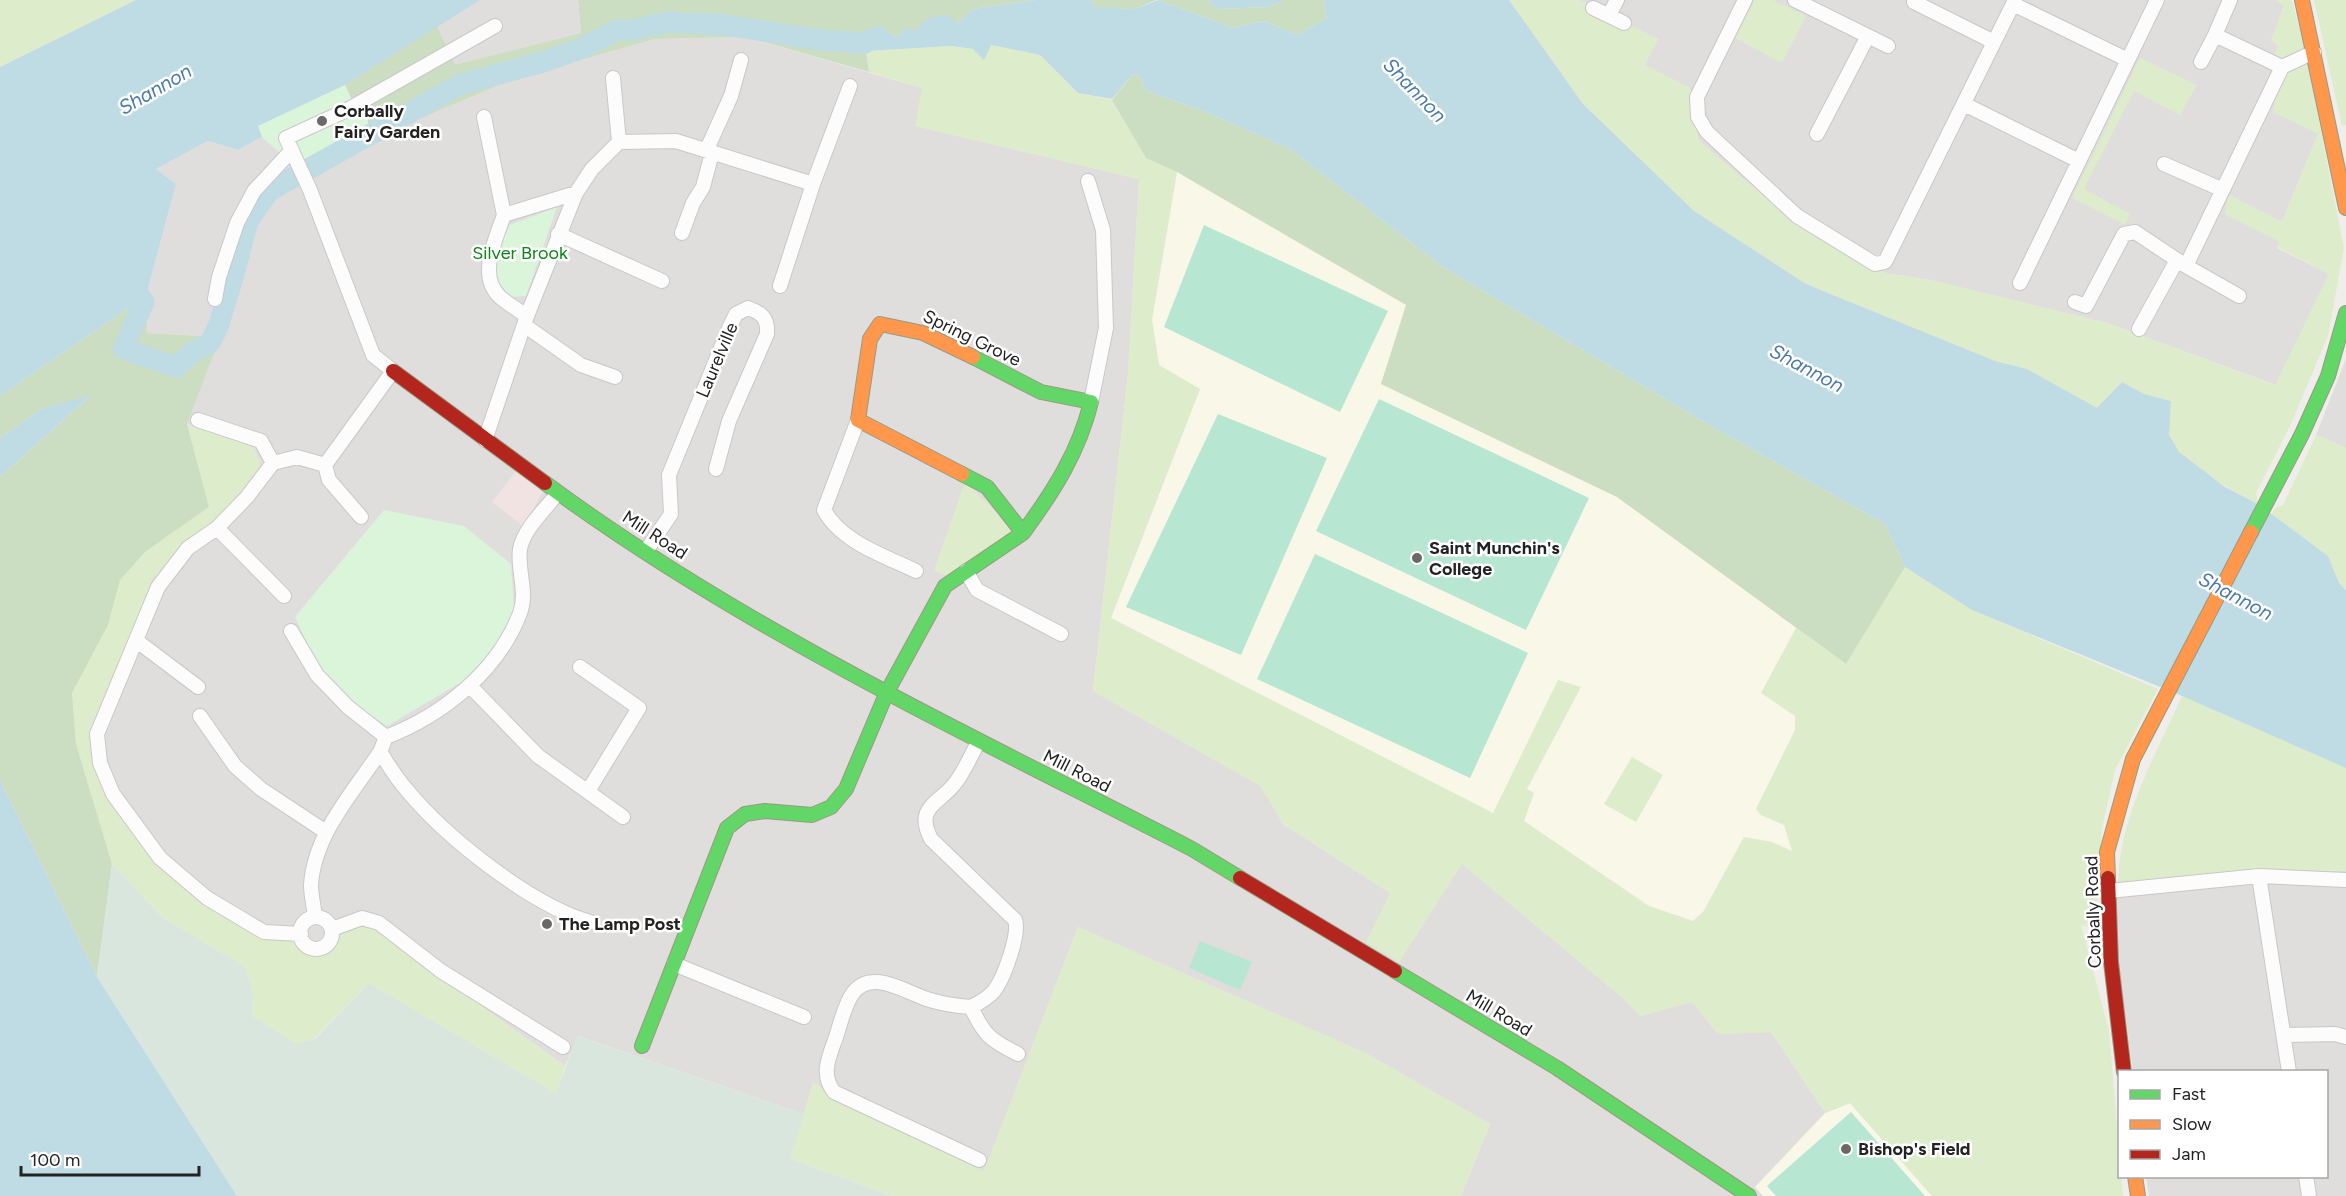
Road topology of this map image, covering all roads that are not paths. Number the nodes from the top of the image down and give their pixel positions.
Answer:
1 (1617, 0) edge
2 (1745, 0) edge
3 (1795, 0) edge
4 (1915, 0) edge
5 (2157, 0) edge
6 (2230, 0) edge
7 (2302, 0) edge
8 (2014, 2) edge
9 (1593, 8) dead end
10 (1609, 15) junction
11 (1624, 23) dead end
12 (495, 26) dead end
13 (2215, 35) junction
14 (1868, 36) junction
15 (1994, 42) junction
16 (1888, 46) dead end
17 (2314, 52) junction
18 (741, 60) dead end
19 (2128, 60) junction
20 (2201, 62) dead end
21 (2282, 67) junction
22 (613, 78) dead end
23 (850, 86) dead end
24 (1964, 104) junction
25 (484, 117) dead end
26 (1817, 134) dead end
27 (619, 142) junction
28 (292, 150) junction
29 (709, 151) junction
30 (2079, 161) junction
31 (2164, 164) dead end
32 (1088, 181) dead end
33 (813, 184) junction
34 (2223, 190) junction
35 (576, 193) junction
36 (2346, 208) edge
37 (504, 215) junction
38 (681, 233) dead end
39 (558, 234) junction
40 (2181, 263) junction
41 (662, 281) dead end
42 (2020, 283) dead end
43 (780, 286) dead end
44 (2239, 296) dead end
45 (215, 299) dead end
46 (2085, 307) dead end
47 (2346, 313) edge
48 (526, 320) junction
49 (2139, 328) dead end
50 (393, 371) junction
51 (615, 377) dead end
52 (1091, 402) junction
53 (198, 420) dead end
54 (858, 420) junction
55 (484, 440) junction
56 (273, 463) junction
57 (325, 465) junction
58 (716, 469) dead end
59 (558, 493) junction
60 (361, 517) dead end
61 (217, 528) junction
62 (1023, 533) junction
63 (646, 551) junction
64 (916, 571) dead end
65 (966, 571) junction
66 (284, 596) dead end
67 (291, 630) dead end
68 (1061, 634) dead end
69 (137, 641) junction
70 (580, 667) dead end
71 (198, 687) dead end
72 (471, 687) junction
73 (887, 692) junction
74 (200, 716) dead end
75 (386, 737) junction
76 (979, 741) junction
77 (380, 752) junction
78 (588, 790) junction
79 (623, 817) dead end
80 (326, 832) junction
81 (2259, 876) junction
82 (2346, 880) edge
83 (2109, 891) junction
84 (315, 917) junction
85 (590, 922) dead end
86 (332, 929) junction
87 (301, 934) junction
88 (674, 964) junction
89 (971, 1007) junction
90 (804, 1017) dead end
91 (2284, 1035) junction
92 (2346, 1037) edge
93 (642, 1046) dead end
94 (562, 1047) dead end
95 (1018, 1054) dead end
96 (2124, 1070) edge
97 (2289, 1070) edge
98 (979, 1160) dead end
99 (2136, 1178) edge
100 (2306, 1178) edge
101 (1749, 1196) edge
102 (2138, 1196) edge
103 (2308, 1196) edge

1 - 10 street
2 - 24 street
3 - 14 street
4 - 15 street
5 - 19 street
6 - 13 street
7 - 17 street
8 - 15 street
8 - 19 street
9 - 10 street
10 - 11 street
12 - 28 street
13 - 20 street
13 - 21 street
14 - 16 street
14 - 26 street
15 - 24 street
17 - 21 street
17 - 36 street
18 - 29 street
19 - 30 street
21 - 34 street
22 - 27 street
23 - 33 street
24 - 30 street
25 - 37 street
27 - 29 street
27 - 35 street
28 - 45 street
28 - 50 street
29 - 33 street
29 - 38 street
30 - 42 street
31 - 34 street
32 - 52 street
33 - 43 street
34 - 40 street
35 - 37 street
35 - 39 street
37 - 48 street
39 - 41 street
39 - 48 street
40 - 44 street
40 - 46 street
40 - 49 street
47 - 83 street, Corbally Road
48 - 51 street
48 - 55 street
50 - 55 street, Mill Road
50 - 57 street
52 - 54 street, Spring Grove
52 - 62 street
53 - 56 street
54 - 62 street
54 - 64 street
55 - 59 street, Mill Road
56 - 57 street
56 - 61 street
57 - 60 street
58 - 63 street, Laurelville
59 - 63 street, Mill Road
59 - 72 street
61 - 66 street
61 - 69 street
62 - 65 street
63 - 73 street, Mill Road
65 - 68 street
65 - 73 street
67 - 75 street
69 - 71 street
69 - 87 street
70 - 78 street
72 - 75 street
72 - 78 street
73 - 76 street, Mill Road
73 - 88 street
74 - 80 street
75 - 77 street
76 - 89 street
76 - 101 street, Mill Road
77 - 80 street
77 - 85 street
78 - 79 street
80 - 84 street
81 - 82 street
81 - 83 street
81 - 91 street
83 - 96 street, Corbally Road
84 - 86 street
84 - 87 street
86 - 87 street
86 - 94 street
88 - 90 street
88 - 93 street
89 - 95 street
89 - 98 street
91 - 92 street
91 - 97 street
99 - 102 street
100 - 103 street

